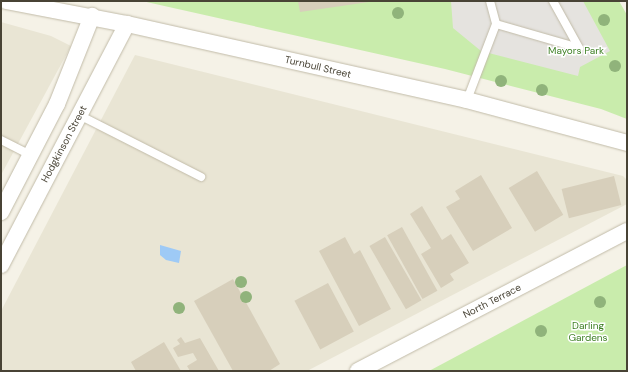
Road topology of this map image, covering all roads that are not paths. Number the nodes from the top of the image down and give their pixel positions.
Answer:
1 (6, 1) edge
2 (490, 1) edge
3 (553, 1) edge
4 (92, 16) junction
5 (127, 24) junction
6 (496, 24) junction
7 (467, 100) junction
8 (79, 115) junction
9 (1, 140) edge
10 (627, 143) edge
11 (31, 155) junction
12 (201, 177) dead end
13 (1, 212) edge
14 (627, 231) edge
15 (1, 265) edge
16 (358, 371) edge

1 - 4 street, Turnbull Street
2 - 6 lane
3 - 6 lane
4 - 5 street, Turnbull Street
4 - 11 street
5 - 7 street, Turnbull Street
5 - 8 street, Hodgkinson Street
6 - 7 lane
7 - 10 street, Turnbull Street
8 - 12 lane
8 - 15 street, Hodgkinson Street
9 - 11 lane
11 - 13 street
14 - 16 street, North Terrace

